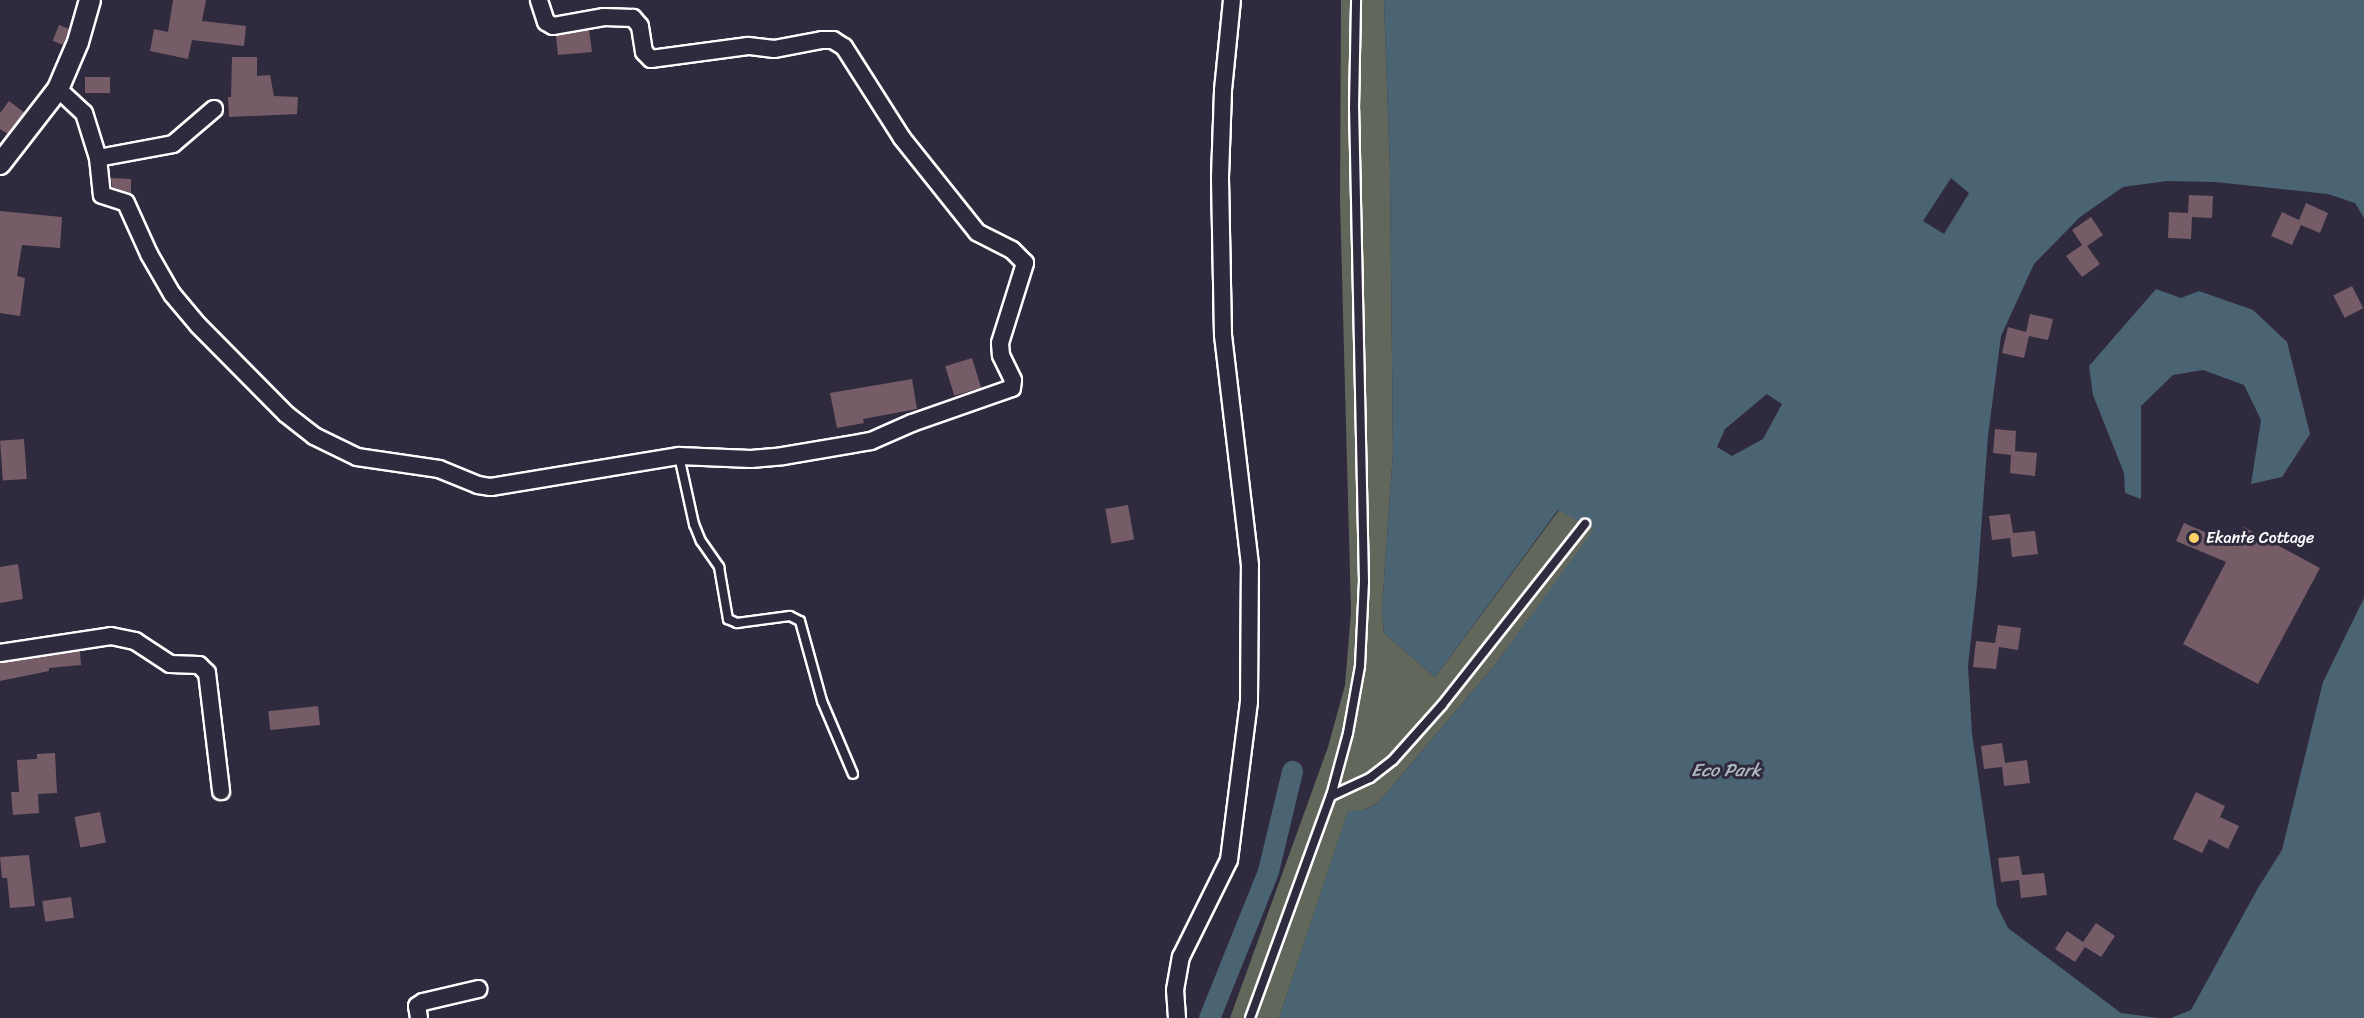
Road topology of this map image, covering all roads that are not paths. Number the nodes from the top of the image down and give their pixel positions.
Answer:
1 (90, 0) edge
2 (539, 0) edge
3 (1232, 0) edge
4 (1356, 0) edge
5 (58, 89) junction
6 (214, 109) dead end
7 (7, 144) edge
8 (98, 158) junction
9 (0, 164) edge
10 (679, 456) junction
11 (1585, 524) dead end
12 (0, 652) edge
13 (853, 774) dead end
14 (220, 791) dead end
15 (1331, 796) junction
16 (479, 989) dead end
17 (419, 1018) edge
18 (1177, 1018) edge
19 (1250, 1018) edge

1 - 5 street
2 - 10 street
3 - 18 street
4 - 15 lane
5 - 7 street
5 - 8 street
6 - 8 street
7 - 9 street
8 - 10 street
10 - 13 lane
11 - 15 lane
12 - 14 street
15 - 19 lane
16 - 17 street

